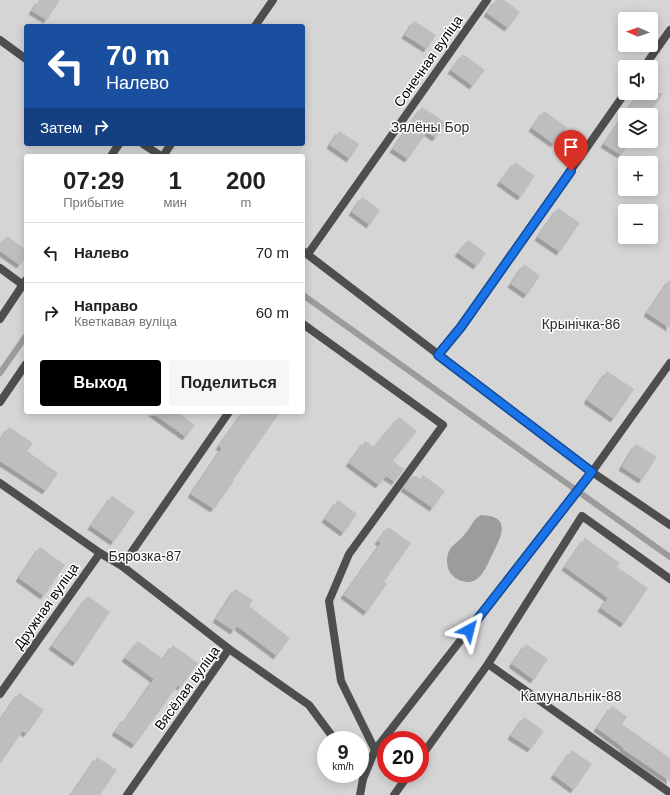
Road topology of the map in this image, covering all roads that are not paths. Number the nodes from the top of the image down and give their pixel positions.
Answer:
1 (273, 0) edge
2 (487, 0) edge
3 (256, 24) edge
4 (670, 30) edge
5 (0, 40) edge
6 (24, 58) edge
7 (649, 60) edge
8 (620, 100) edge
9 (146, 146) edge
10 (159, 154) edge
11 (305, 253) edge
12 (0, 268) edge
13 (24, 282) edge
14 (0, 319) edge
15 (305, 325) edge
16 (438, 355) junction
17 (670, 363) edge
18 (24, 367) edge
19 (0, 402) edge
20 (228, 414) edge
21 (592, 472) junction
22 (0, 483) edge
23 (670, 525) edge
24 (100, 554) junction
25 (122, 566) junction
26 (670, 580) edge
27 (229, 649) junction
28 (488, 664) junction
29 (0, 694) edge
30 (328, 731) edge
31 (429, 746) edge
32 (375, 750) junction
33 (369, 762) edge
34 (361, 783) edge
35 (403, 783) edge
36 (670, 793) edge
37 (127, 795) edge
38 (360, 795) edge
39 (394, 795) edge

1 - 3 street
2 - 11 street, Сонечная вуліца
4 - 7 street
5 - 6 street
8 - 16 street
9 - 10 street
11 - 16 street
12 - 13 street
13 - 14 street
15 - 32 street
16 - 21 street
17 - 21 street
18 - 19 street
20 - 25 street
21 - 23 street
21 - 32 street
22 - 24 street
24 - 25 street
24 - 29 street, Дружная вуліца
25 - 27 street
26 - 28 street
27 - 30 street, Вясёлая вуліца
27 - 37 street, Вясёлая вуліца
28 - 31 street
28 - 36 street
32 - 33 street
34 - 38 street
35 - 39 street

